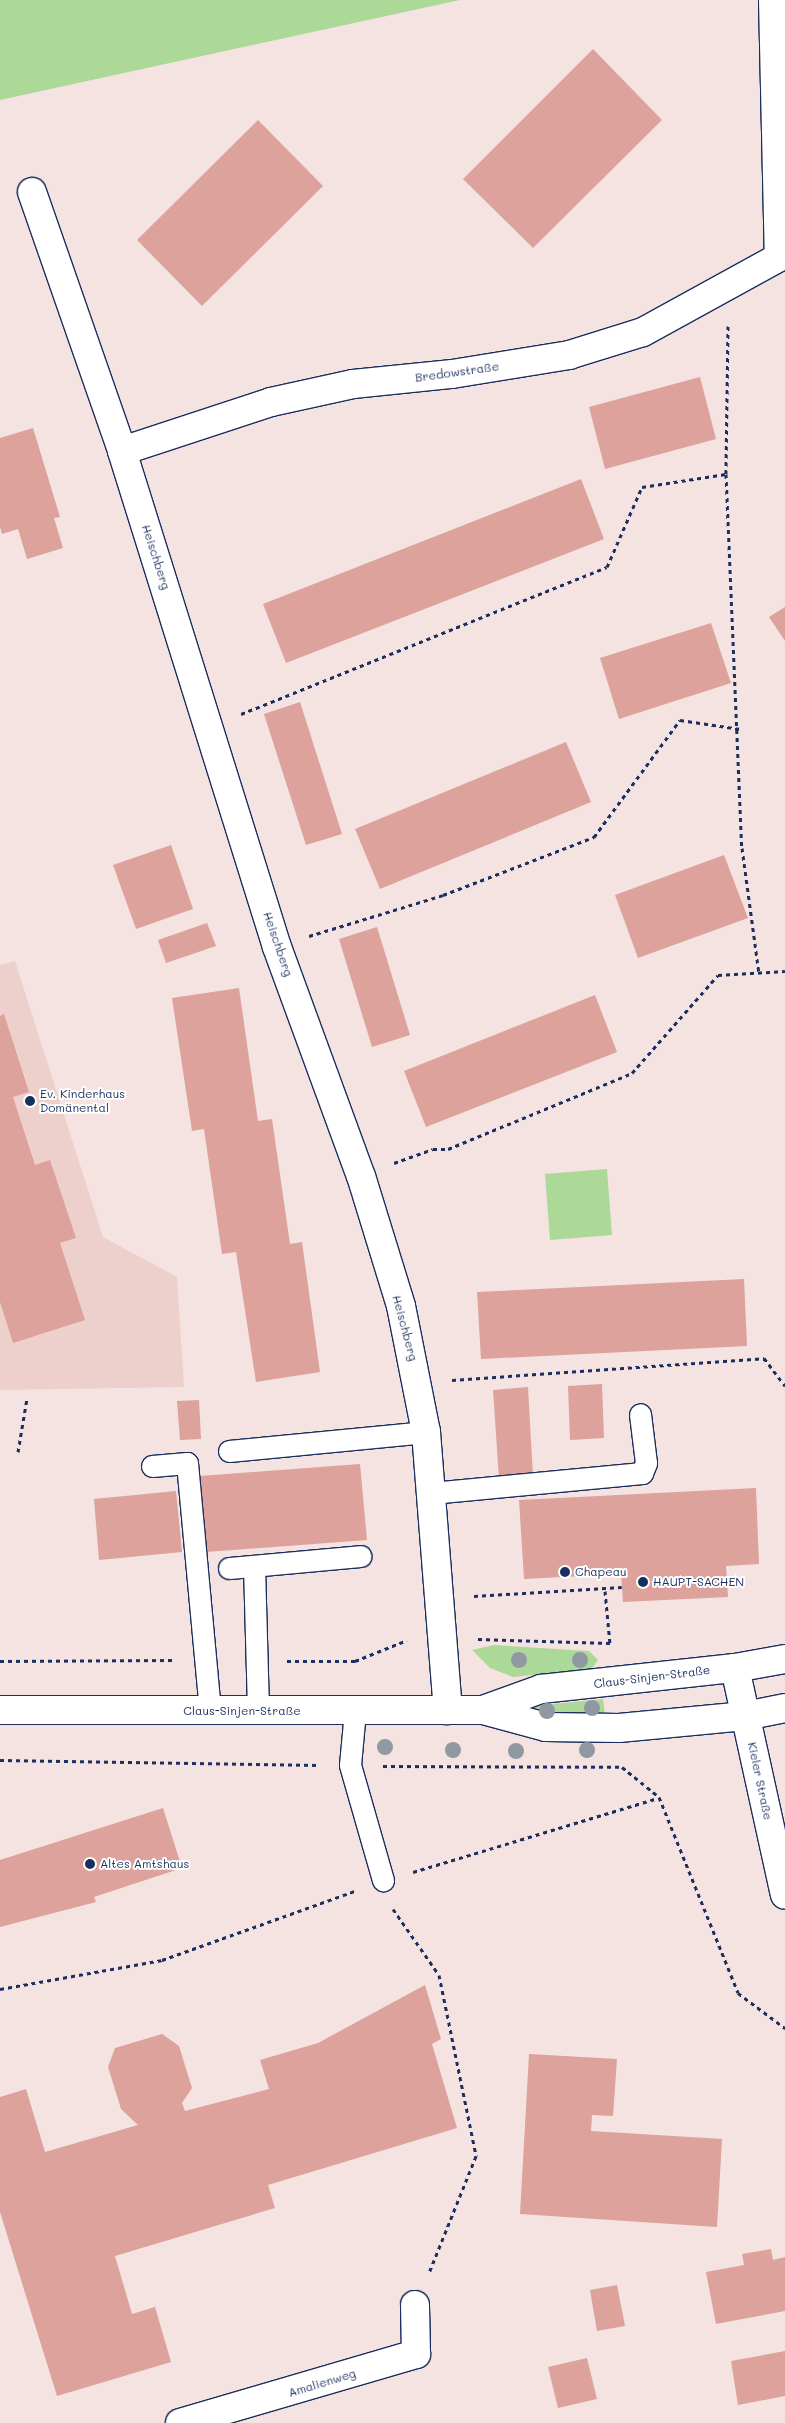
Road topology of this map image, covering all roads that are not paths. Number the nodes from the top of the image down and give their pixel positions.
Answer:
1 (773, 0) edge
2 (32, 192) dead end
3 (782, 256) edge
4 (122, 451) junction
5 (640, 1414) dead end
6 (426, 1432) junction
7 (229, 1451) dead end
8 (152, 1466) dead end
9 (432, 1492) junction
10 (360, 1556) dead end
11 (254, 1566) junction
12 (229, 1568) dead end
13 (785, 1659) edge
14 (735, 1668) junction
15 (785, 1708) edge
16 (0, 1710) edge
17 (448, 1710) junction
18 (483, 1710) junction
19 (210, 1711) junction
20 (258, 1711) junction
21 (355, 1711) junction
22 (746, 1716) junction
23 (383, 1880) road end
24 (785, 1895) edge
25 (415, 2305) road end
26 (180, 2423) edge

1 - 3 street, Bredowstraße
2 - 4 street, Heischberg
3 - 4 street, Bredowstraße
4 - 6 street, Heischberg
5 - 9 lane
6 - 7 lane
6 - 9 street, Heischberg
8 - 19 lane
9 - 17 street, Heischberg
10 - 11 lane
11 - 12 lane
11 - 20 lane
13 - 14 street, Claus-Sinjen-Straße
14 - 18 street, Claus-Sinjen-Straße
14 - 22 street, Kieler Straße
15 - 22 street, Claus-Sinjen-Straße
16 - 19 street, Claus-Sinjen-Straße
17 - 18 street, Claus-Sinjen-Straße
17 - 21 street, Claus-Sinjen-Straße
18 - 22 street, Claus-Sinjen-Straße
19 - 20 street, Claus-Sinjen-Straße
20 - 21 street, Claus-Sinjen-Straße
21 - 23 lane
22 - 24 street, Kieler Straße
25 - 26 street, Amalienweg

